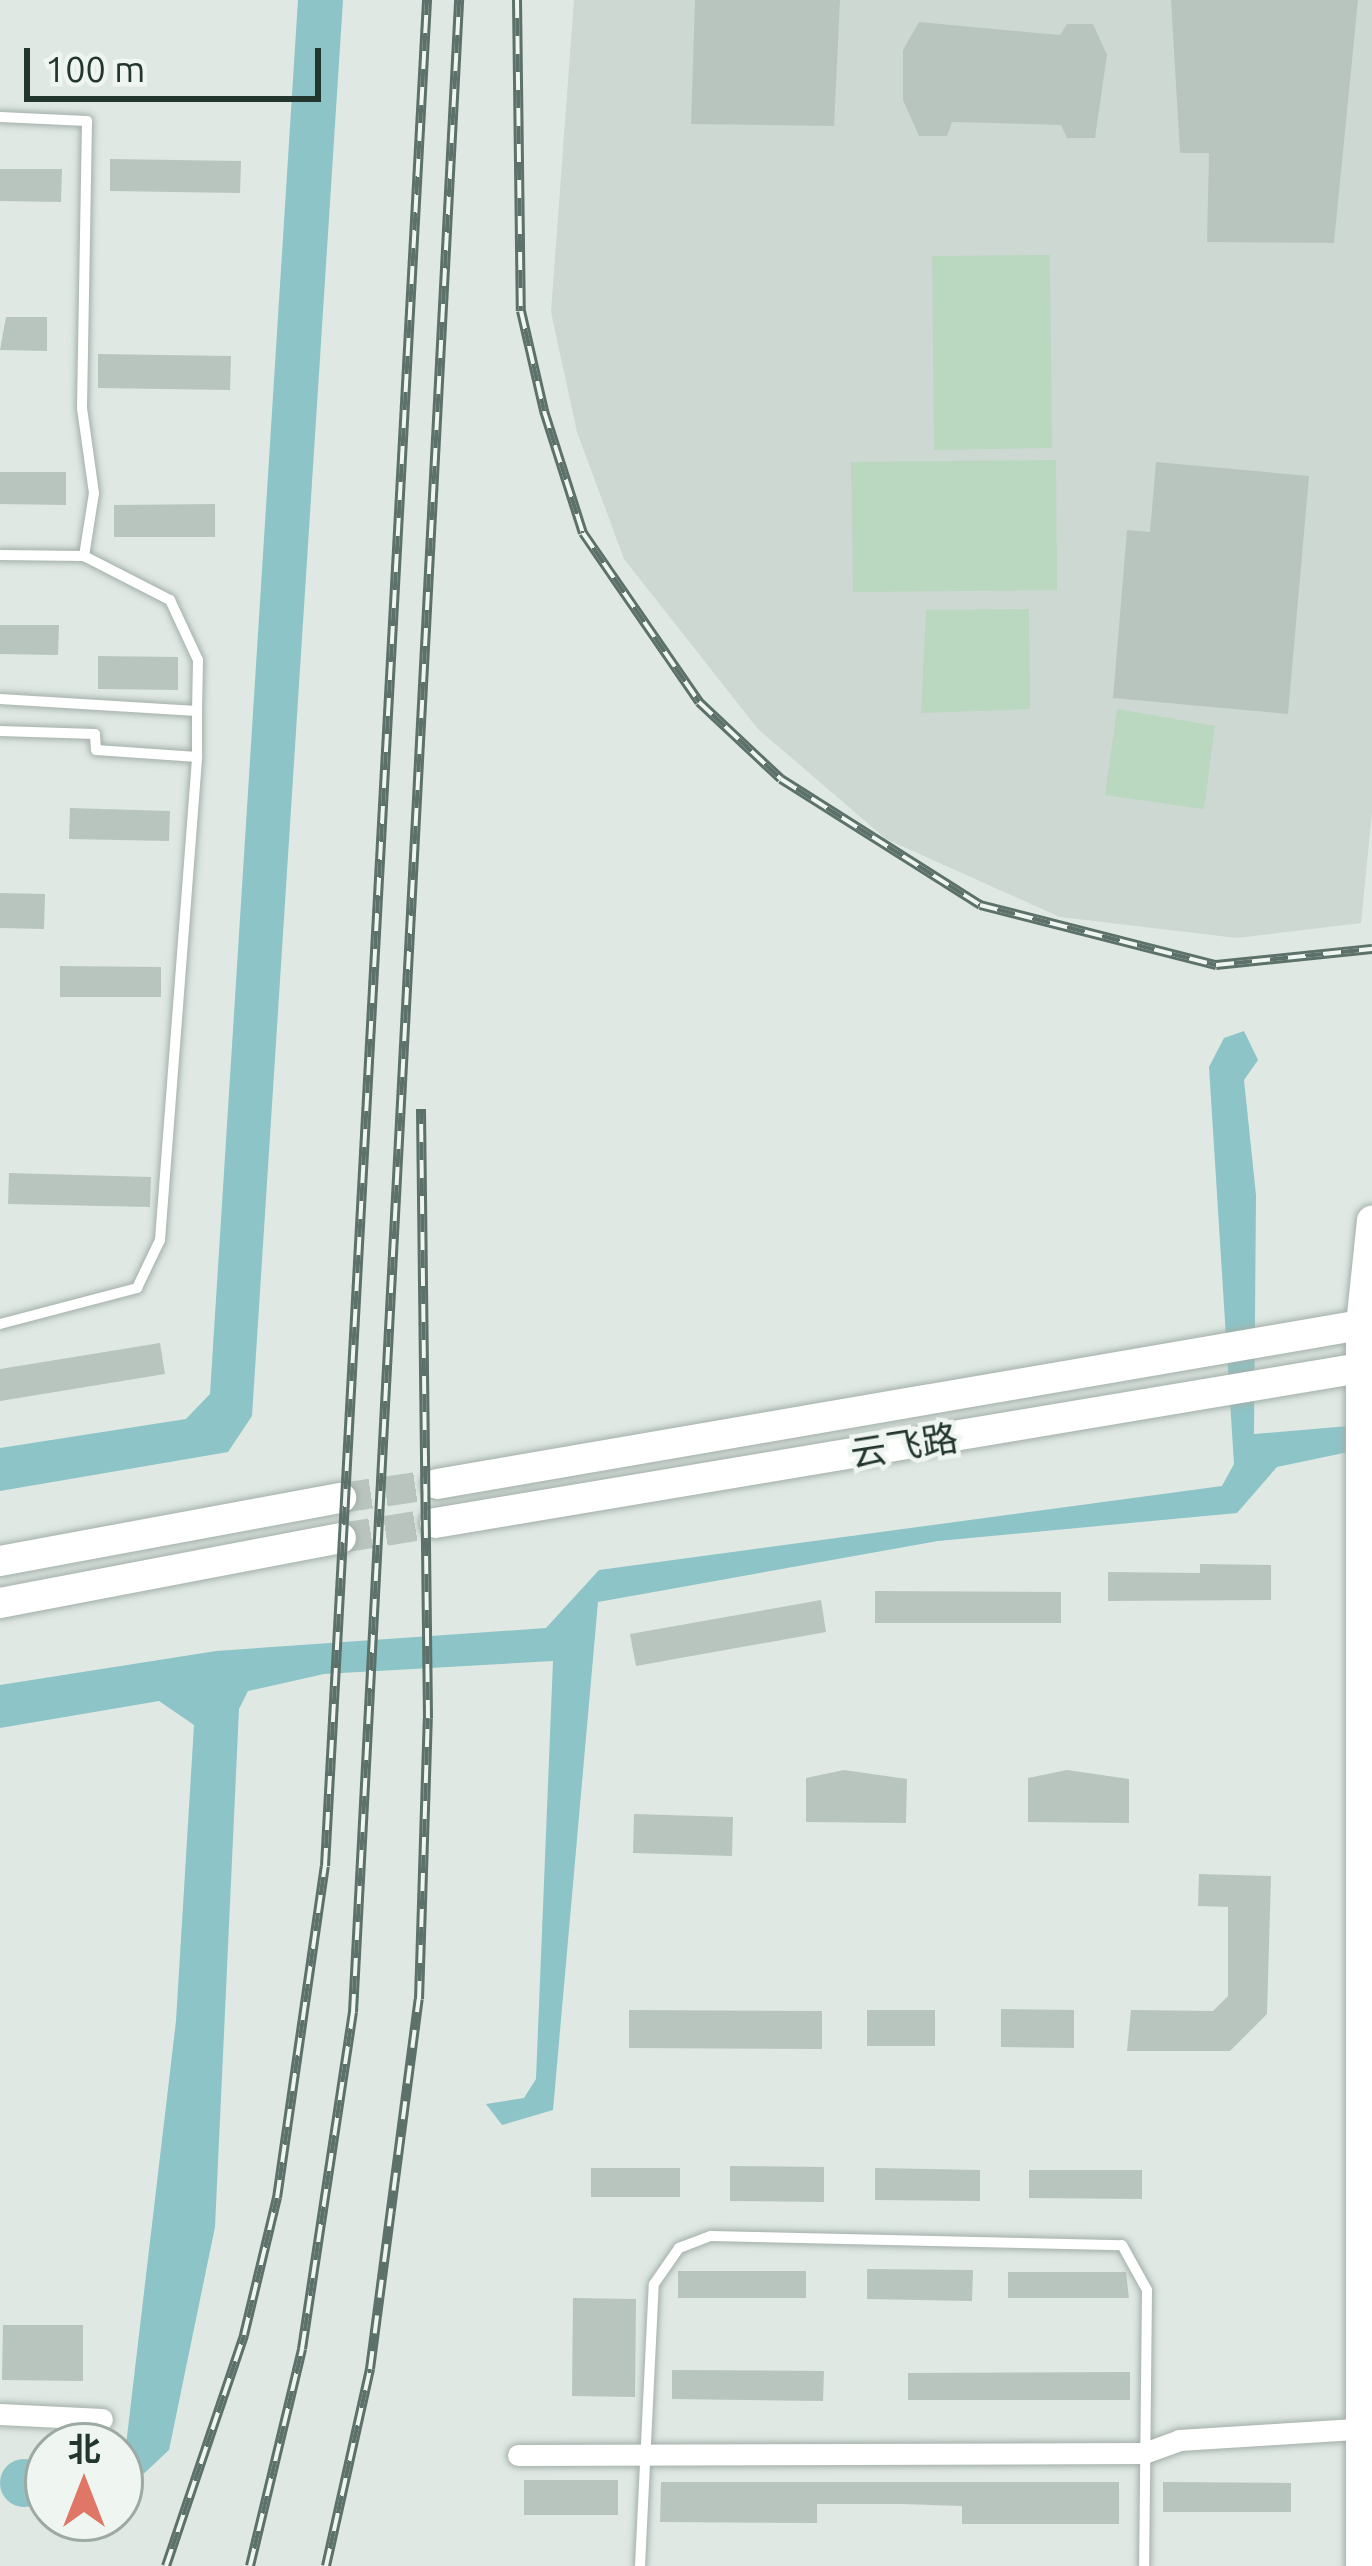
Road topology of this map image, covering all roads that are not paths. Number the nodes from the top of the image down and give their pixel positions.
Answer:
1 (0, 117) edge
2 (0, 555) edge
3 (84, 556) junction
4 (0, 699) edge
5 (197, 711) junction
6 (0, 731) edge
7 (197, 757) junction
8 (1372, 1221) edge
9 (0, 1324) edge
10 (1367, 1324) edge
11 (1367, 1367) edge
12 (437, 1484) tunnel mouth
13 (341, 1498) tunnel mouth
14 (435, 1523) tunnel mouth
15 (341, 1538) tunnel mouth
16 (0, 1561) edge
17 (0, 1603) edge
18 (1370, 2386) edge
19 (0, 2414) edge
20 (102, 2419) dead end
21 (1371, 2428) edge
22 (1144, 2452) junction
23 (518, 2455) dead end
24 (646, 2456) junction
25 (640, 2566) edge
26 (1144, 2566) edge
27 (1361, 2566) edge

1 - 3 lane
2 - 3 lane
3 - 5 lane
4 - 5 lane
5 - 7 lane
6 - 7 lane
7 - 9 lane
8 - 10 main road
10 - 11 main road
10 - 12 main road, 云飞路
11 - 14 main road, 云飞路
11 - 18 main road
13 - 16 main road
15 - 17 main road
18 - 21 main road
19 - 20 street
21 - 22 street
21 - 27 main road
22 - 24 street
22 - 24 lane
22 - 26 lane
23 - 24 street
24 - 25 lane

